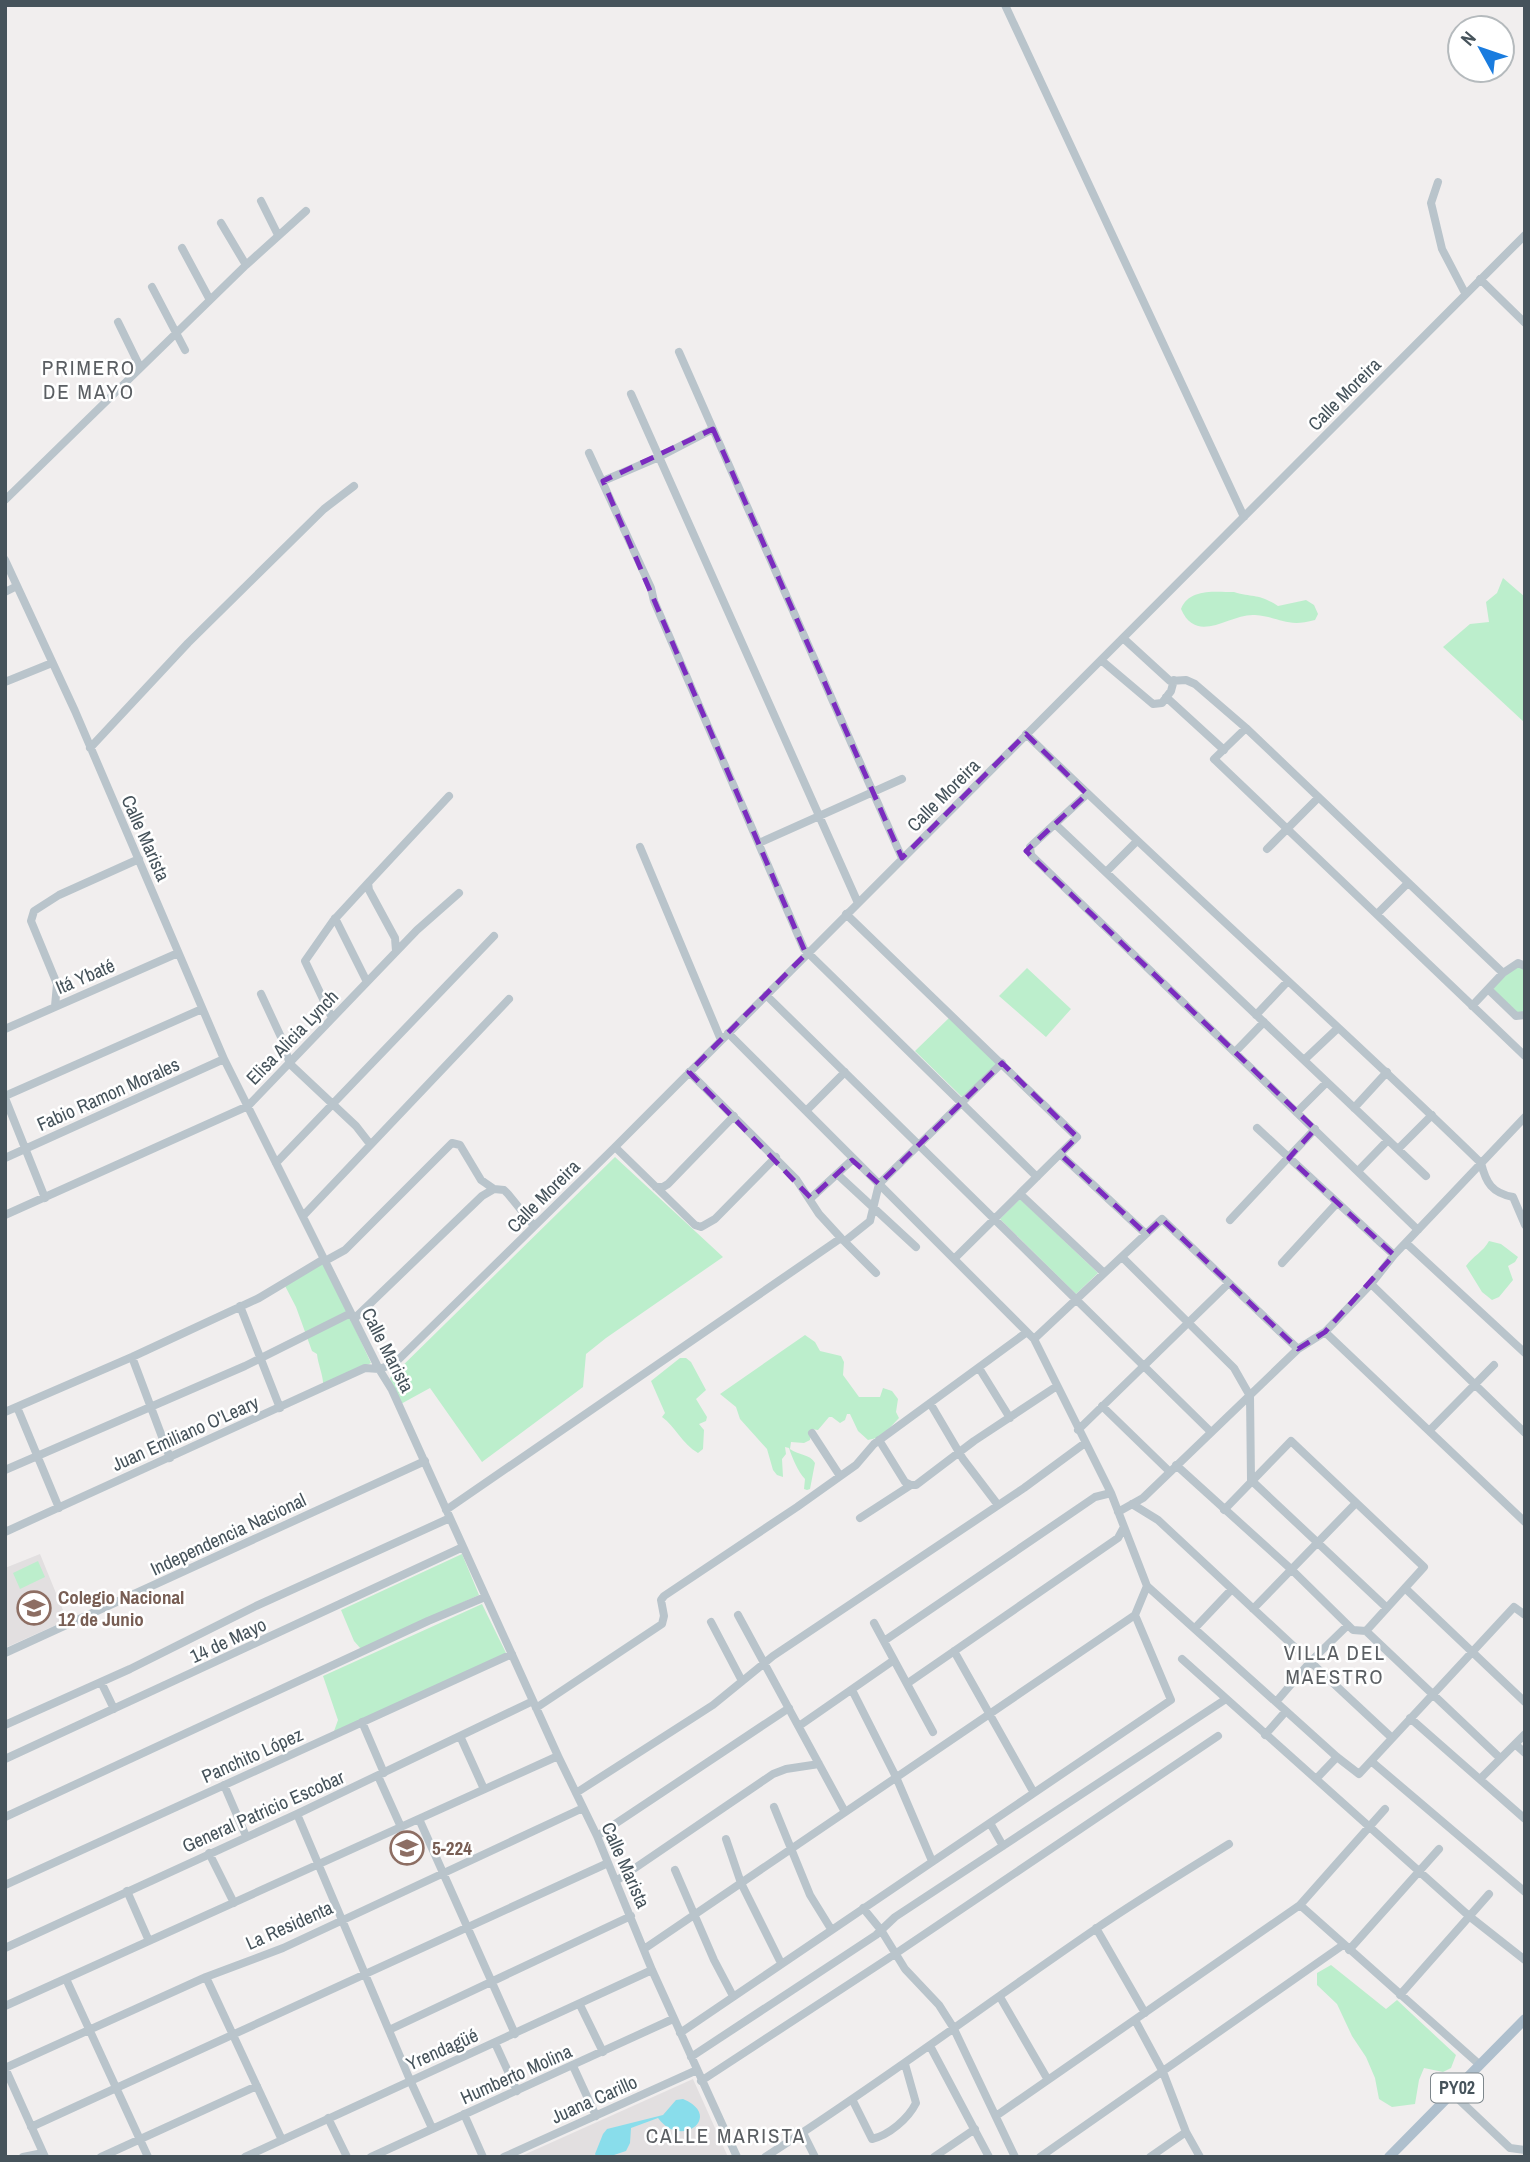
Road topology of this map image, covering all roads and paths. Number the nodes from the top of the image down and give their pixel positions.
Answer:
1 (1005, 5) edge
2 (1438, 182) dead end
3 (261, 201) dead end
4 (306, 211) dead end
5 (221, 223) dead end
6 (278, 235) junction
7 (1525, 235) edge
8 (182, 248) dead end
9 (246, 265) junction
10 (1480, 279) junction
11 (152, 287) dead end
12 (1465, 293) junction
13 (210, 300) junction
14 (118, 322) dead end
15 (1525, 323) edge
16 (176, 333) junction
17 (185, 350) dead end
18 (679, 352) dead end
19 (141, 367) junction
20 (631, 394) dead end
21 (713, 429) junction
22 (589, 453) dead end
23 (659, 457) junction
24 (603, 481) junction
25 (354, 486) dead end
26 (5, 500) edge
27 (1244, 517) junction
28 (5, 560) edge
29 (17, 586) junction
30 (5, 592) edge
31 (1123, 638) junction
32 (1101, 660) junction
33 (52, 663) junction
34 (1174, 680) junction
35 (5, 682) edge
36 (1166, 697) junction
37 (1246, 728) junction
38 (1026, 734) junction
39 (90, 748) junction
40 (1224, 750) junction
41 (902, 779) dead end
42 (872, 792) junction
43 (1087, 794) junction
44 (449, 796) dead end
45 (1318, 798) junction
46 (819, 816) junction
47 (1055, 824) junction
48 (1288, 829) junction
49 (1137, 841) junction
50 (759, 844) junction
51 (640, 847) dead end
52 (1267, 849) dead end
53 (902, 858) junction
54 (139, 859) junction
55 (1106, 872) junction
56 (368, 883) junction
57 (1407, 884) junction
58 (459, 893) dead end
59 (858, 903) junction
60 (846, 914) junction
61 (1377, 914) junction
62 (335, 918) junction
63 (494, 936) dead end
64 (396, 951) junction
65 (178, 953) junction
66 (807, 953) junction
67 (1525, 966) edge
68 (1503, 973) junction
69 (1288, 981) junction
70 (368, 982) junction
71 (1488, 989) junction
72 (261, 995) dead end
73 (766, 995) junction
74 (509, 999) dead end
75 (55, 1006) junction
76 (1472, 1006) junction
77 (202, 1009) junction
78 (1256, 1015) junction
79 (1525, 1015) edge
80 (332, 1018) junction
81 (1264, 1022) junction
82 (1338, 1028) junction
83 (5, 1029) edge
84 (724, 1037) junction
85 (1236, 1052) junction
86 (1525, 1056) edge
87 (225, 1059) junction
88 (1304, 1060) junction
89 (1002, 1063) junction
90 (290, 1064) junction
91 (689, 1072) junction
92 (845, 1072) junction
93 (1387, 1072) junction
94 (1327, 1082) junction
95 (5, 1097) edge
96 (962, 1102) junction
97 (332, 1104) junction
98 (248, 1106) junction
99 (1354, 1108) junction
100 (806, 1111) junction
101 (1297, 1112) junction
102 (1432, 1115) junction
103 (734, 1116) junction
104 (1525, 1117) edge
105 (1257, 1128) dead end
106 (1315, 1129) junction
107 (1388, 1140) junction
108 (370, 1143) junction
109 (918, 1145) junction
110 (615, 1147) junction
111 (26, 1149) junction
112 (1398, 1149) junction
113 (1060, 1154) junction
114 (5, 1157) edge
115 (776, 1157) junction
116 (1289, 1157) junction
117 (852, 1160) junction
118 (276, 1163) junction
119 (1481, 1163) junction
120 (1358, 1171) junction
121 (837, 1174) junction
122 (1426, 1176) dead end
123 (1037, 1177) junction
124 (879, 1184) junction
125 (656, 1187) junction
126 (494, 1189) junction
127 (1020, 1194) junction
128 (45, 1198) junction
129 (811, 1198) junction
130 (1337, 1203) junction
131 (873, 1207) junction
132 (5, 1215) edge
133 (303, 1216) junction
134 (994, 1219) junction
135 (1230, 1220) dead end
136 (1525, 1225) edge
137 (534, 1226) junction
138 (1418, 1230) junction
139 (1146, 1234) junction
140 (843, 1240) junction
141 (1406, 1242) junction
142 (916, 1247) dead end
143 (1394, 1255) junction
144 (1122, 1257) junction
145 (954, 1259) junction
146 (324, 1260) junction
147 (1282, 1263) dead end
148 (876, 1273) dead end
149 (1104, 1273) junction
150 (1229, 1283) junction
151 (1371, 1284) junction
152 (1076, 1300) junction
153 (240, 1306) junction
154 (353, 1316) junction
155 (1188, 1322) junction
156 (1325, 1332) junction
157 (1031, 1336) junction
158 (1298, 1349) junction
159 (1525, 1353) edge
160 (132, 1357) junction
161 (260, 1359) junction
162 (1144, 1366) junction
163 (1494, 1366) dead end
164 (979, 1368) junction
165 (379, 1369) junction
166 (1475, 1384) junction
167 (1057, 1386) junction
168 (1250, 1396) junction
169 (930, 1403) junction
170 (151, 1406) junction
171 (1102, 1406) junction
172 (17, 1407) junction
173 (280, 1408) junction
174 (5, 1412) edge
175 (1010, 1418) junction
176 (1078, 1430) junction
177 (1429, 1431) junction
178 (1211, 1432) junction
179 (812, 1433) dead end
180 (1525, 1433) edge
181 (879, 1440) junction
182 (1085, 1443) junction
183 (959, 1454) junction
184 (36, 1457) junction
185 (170, 1458) junction
186 (425, 1461) junction
187 (1173, 1469) junction
188 (5, 1470) edge
189 (840, 1476) junction
190 (1251, 1480) junction
191 (911, 1485) junction
192 (1111, 1493) junction
193 (1356, 1503) junction
194 (1132, 1504) junction
195 (998, 1505) junction
196 (59, 1508) junction
197 (1224, 1510) junction
198 (1118, 1512) junction
199 (448, 1514) junction
200 (860, 1518) dead end
201 (1525, 1522) edge
202 (1124, 1527) junction
203 (5, 1532) edge
204 (1318, 1543) junction
205 (463, 1547) junction
206 (1292, 1570) junction
207 (1147, 1586) junction
208 (1232, 1589) junction
209 (1406, 1589) junction
210 (485, 1597) junction
211 (1387, 1608) junction
212 (1253, 1609) junction
213 (738, 1615) dead end
214 (1135, 1615) junction
215 (1525, 1615) edge
216 (711, 1622) dead end
217 (874, 1623) dead end
218 (1349, 1625) junction
219 (1195, 1628) junction
220 (1366, 1631) junction
221 (884, 1641) junction
222 (954, 1651) junction
223 (1473, 1652) junction
224 (5, 1653) edge
225 (512, 1654) junction
226 (1182, 1659) dead end
227 (894, 1660) junction
228 (1311, 1661) junction
229 (765, 1663) junction
230 (742, 1681) junction
231 (101, 1682) junction
232 (908, 1683) junction
233 (852, 1690) junction
234 (1433, 1695) junction
235 (1226, 1699) junction
236 (1276, 1702) junction
237 (1525, 1702) edge
238 (534, 1705) junction
239 (789, 1708) junction
240 (114, 1709) junction
241 (1286, 1711) junction
242 (989, 1714) junction
243 (1410, 1718) junction
244 (362, 1722) junction
245 (5, 1725) edge
246 (799, 1726) junction
247 (933, 1732) dead end
248 (1265, 1735) junction
249 (460, 1736) junction
250 (1218, 1736) dead end
251 (1391, 1737) junction
252 (1521, 1739) edge
253 (1525, 1753) edge
254 (558, 1756) junction
255 (1337, 1757) junction
256 (1500, 1758) junction
257 (5, 1759) edge
258 (1371, 1760) junction
259 (819, 1764) junction
260 (381, 1774) junction
261 (896, 1777) junction
262 (1481, 1778) junction
263 (1316, 1779) junction
264 (224, 1785) junction
265 (484, 1789) junction
266 (576, 1793) junction
267 (1034, 1793) junction
268 (774, 1807) dead end
269 (583, 1808) junction
270 (1385, 1809) dead end
271 (845, 1812) junction
272 (297, 1814) junction
273 (5, 1817) edge
274 (419, 1819) junction
275 (1525, 1819) edge
276 (990, 1823) junction
277 (1369, 1826) junction
278 (401, 1828) junction
279 (246, 1836) junction
280 (597, 1836) junction
281 (726, 1839) dead end
282 (1229, 1844) dead end
283 (1003, 1846) junction
284 (791, 1848) junction
285 (1439, 1849) dead end
286 (209, 1853) junction
287 (932, 1861) junction
288 (608, 1863) junction
289 (319, 1865) junction
290 (675, 1870) dead end
291 (1420, 1872) junction
292 (444, 1874) junction
293 (616, 1881) junction
294 (741, 1883) junction
295 (5, 1885) edge
296 (127, 1891) junction
297 (1525, 1892) edge
298 (1489, 1894) dead end
299 (234, 1903) junction
300 (1300, 1905) junction
301 (863, 1908) junction
302 (695, 1914) junction
303 (631, 1916) junction
304 (1469, 1916) junction
305 (342, 1919) junction
306 (467, 1927) junction
307 (1096, 1928) junction
308 (831, 1929) junction
309 (881, 1930) junction
310 (149, 1941) junction
311 (1346, 1947) junction
312 (5, 1948) edge
313 (643, 1949) junction
314 (895, 1954) junction
315 (1525, 1960) edge
316 (781, 1963) junction
317 (652, 1970) junction
318 (365, 1974) junction
319 (205, 1977) junction
320 (66, 1979) junction
321 (490, 1982) junction
322 (733, 1996) junction
323 (1401, 1996) junction
324 (1000, 1997) junction
325 (580, 2005) junction
326 (5, 2006) edge
327 (1145, 2013) junction
328 (1525, 2019) edge
329 (673, 2020) junction
330 (1135, 2020) junction
331 (953, 2027) junction
332 (90, 2028) junction
333 (389, 2030) junction
334 (680, 2033) junction
335 (233, 2034) junction
336 (515, 2034) junction
337 (495, 2043) junction
338 (930, 2046) junction
339 (603, 2052) junction
340 (691, 2057) junction
341 (905, 2064) junction
342 (1480, 2065) junction
343 (573, 2066) junction
344 (5, 2068) edge
345 (697, 2070) junction
346 (1163, 2072) junction
347 (410, 2080) junction
348 (1048, 2080) junction
349 (701, 2081) junction
350 (257, 2086) junction
351 (117, 2087) junction
352 (517, 2091) junction
353 (1452, 2092) junction
354 (853, 2101) junction
355 (464, 2114) junction
356 (596, 2116) junction
357 (996, 2116) junction
358 (328, 2118) junction
359 (32, 2127) junction
360 (432, 2128) junction
361 (975, 2129) junction
362 (1186, 2132) junction
363 (803, 2133) junction
364 (140, 2140) junction
365 (282, 2140) junction
366 (1525, 2150) edge
367 (1510, 2152) edge
368 (44, 2155) edge
369 (23, 2157) edge
370 (101, 2157) edge
371 (148, 2157) edge
372 (245, 2157) edge
373 (347, 2157) edge
374 (371, 2157) edge
375 (483, 2157) edge
376 (505, 2157) edge
377 (737, 2157) edge
378 (765, 2157) edge
379 (815, 2157) edge
380 (934, 2157) edge
381 (989, 2157) edge
382 (1015, 2157) edge
383 (1040, 2157) edge
384 (1150, 2157) edge
385 (1200, 2157) edge
386 (1389, 2157) edge

1 - 27 street
2 - 12 street
3 - 6 street
4 - 6 street
5 - 9 street
6 - 9 street
7 - 10 street, Calle Moreira
8 - 13 street
9 - 13 street
10 - 12 street, Calle Moreira
10 - 15 street
11 - 16 street
12 - 27 street, Calle Moreira
13 - 16 street
14 - 19 street
16 - 17 street
16 - 19 street
18 - 21 street
19 - 26 street
20 - 23 street
21 - 23 street
21 - 42 street
22 - 24 street
23 - 24 street
23 - 46 street
24 - 50 street
25 - 39 street
27 - 31 street, Calle Moreira
28 - 29 street, Calle Marista
29 - 30 street
29 - 33 street, Calle Marista
31 - 32 street, Calle Moreira
31 - 34 street
32 - 36 street
32 - 38 street, Calle Moreira
33 - 35 street
33 - 39 street, Calle Marista
34 - 36 street
34 - 37 street
36 - 40 street
37 - 40 street
37 - 45 street
38 - 43 street
38 - 53 street, Calle Moreira
39 - 54 street, Calle Marista
40 - 48 street
41 - 42 street
42 - 46 street
42 - 53 street
43 - 47 street
43 - 49 street
44 - 56 street
45 - 48 street
45 - 57 street
46 - 50 street
46 - 59 street
47 - 55 street
47 - 85 street
48 - 52 street
48 - 61 street
49 - 55 street
49 - 69 street
50 - 66 street
51 - 84 street
53 - 59 street, Calle Moreira
54 - 65 street, Calle Marista
54 - 75 street
55 - 78 street
56 - 62 street
56 - 64 street
57 - 61 street
57 - 68 street
58 - 64 street, Elisa Alicia Lynch
59 - 60 street, Calle Moreira
60 - 66 street, Calle Moreira
60 - 89 street
61 - 76 street
62 - 70 street
62 - 80 street
63 - 97 street
64 - 70 street, Elisa Alicia Lynch
65 - 75 street, Itá Ybaté
65 - 77 street, Calle Marista
66 - 73 street, Calle Moreira
66 - 96 street
67 - 68 street
68 - 71 street
69 - 78 street
69 - 82 street
70 - 80 street, Elisa Alicia Lynch
71 - 76 street
71 - 79 street
72 - 90 street
73 - 84 street, Calle Moreira
73 - 92 street
74 - 108 street
75 - 83 street, Itá Ybaté
76 - 86 street
77 - 87 street, Calle Marista
77 - 95 street
78 - 81 street
80 - 90 street, Elisa Alicia Lynch
81 - 85 street
81 - 88 street
82 - 88 street
82 - 93 street
84 - 91 street, Calle Moreira
84 - 100 street
85 - 101 street
87 - 98 street, Calle Marista
87 - 111 street, Fabio Ramon Morales
88 - 94 street
89 - 96 street
89 - 113 street
90 - 97 street
90 - 98 street, Elisa Alicia Lynch
91 - 103 street
91 - 110 street, Calle Moreira
92 - 100 street
92 - 109 street
93 - 99 street
93 - 102 street
94 - 99 street
94 - 101 street
95 - 111 street
96 - 109 street
96 - 123 street
97 - 108 street
97 - 118 street
98 - 118 street, Calle Marista
98 - 128 street, Elisa Alicia Lynch
99 - 107 street
100 - 117 street
101 - 106 street
102 - 112 street
102 - 119 street
103 - 115 street
103 - 125 street
104 - 119 street
105 - 116 street
106 - 116 street
106 - 120 street
107 - 112 street
107 - 120 street
108 - 133 street
109 - 124 street
109 - 134 street
110 - 125 street
110 - 137 street, Calle Moreira
111 - 114 street, Fabio Ramon Morales
111 - 128 street
112 - 122 street
113 - 123 street
113 - 139 street
115 - 125 street
115 - 129 street
116 - 130 street
116 - 135 street
117 - 121 street
117 - 124 street
118 - 133 street, Calle Marista
119 - 136 street
119 - 138 street
120 - 138 street
121 - 129 street
121 - 131 street
123 - 127 street
124 - 131 street
124 - 145 street
126 - 137 street
126 - 146 street
126 - 154 street
127 - 134 street
127 - 149 street
128 - 132 street, Elisa Alicia Lynch
129 - 140 street
130 - 143 street
130 - 147 street
131 - 140 street
131 - 142 street
133 - 146 street, Calle Marista
134 - 145 street
134 - 152 street
137 - 165 street, Calle Moreira
138 - 141 street
139 - 144 street
139 - 150 street
140 - 148 street
140 - 199 street
141 - 143 street
141 - 159 street
143 - 151 street
144 - 149 street
144 - 155 street
145 - 157 street
146 - 153 street
146 - 154 street, Calle Marista
149 - 152 street
150 - 155 street
150 - 158 street
151 - 156 street
151 - 166 street
152 - 157 street
152 - 162 street
153 - 160 street
153 - 161 street
154 - 161 street
154 - 165 street, Calle Marista
155 - 162 street
155 - 168 street
156 - 158 street
156 - 177 street
157 - 164 street
157 - 167 street
158 - 168 street
160 - 170 street
160 - 172 street
161 - 170 street
161 - 173 street
162 - 171 street
162 - 178 street
163 - 166 street
164 - 169 street
164 - 175 street
165 - 173 street, Juan Emiliano O'Leary
165 - 186 street, Calle Marista
166 - 177 street
166 - 180 street
167 - 175 street
167 - 176 street
168 - 178 street
168 - 190 street
169 - 181 street
169 - 183 street
170 - 184 street
170 - 185 street
171 - 176 street
171 - 187 street
172 - 174 street
172 - 184 street
173 - 185 street, Juan Emiliano O'Leary
175 - 183 street
176 - 182 street
177 - 201 street
178 - 187 street
179 - 189 street
181 - 189 street
181 - 191 street
182 - 192 street
182 - 195 street
183 - 191 street
183 - 195 street
184 - 188 street
184 - 196 street
185 - 196 street, Juan Emiliano O'Leary
186 - 199 street, Calle Marista
186 - 224 street, Independencia Nacional
187 - 194 street
187 - 197 street
189 - 238 street, General Patricio Escobar
190 - 193 street
190 - 197 street
190 - 204 street
191 - 200 street
192 - 198 street
192 - 221 street
193 - 204 street
193 - 209 street
194 - 198 street
194 - 208 street
195 - 229 street
196 - 203 street, Juan Emiliano O'Leary
197 - 206 street
198 - 202 street
199 - 205 street, Calle Marista
199 - 231 street
202 - 207 street
202 - 222 street
204 - 206 street
204 - 211 street
205 - 210 street, Calle Marista
205 - 240 street, 14 de Mayo
206 - 212 street
206 - 218 street
207 - 214 street
207 - 219 street
208 - 212 street
208 - 219 street
209 - 211 street
209 - 223 street
210 - 225 street, Calle Marista
210 - 273 street
211 - 220 street
212 - 228 street
213 - 229 street
214 - 242 street
214 - 267 street
215 - 223 street
216 - 230 street
217 - 221 street
218 - 220 street
218 - 228 street
219 - 236 street
220 - 234 street
221 - 227 street
222 - 232 street
222 - 242 street
223 - 234 street
223 - 237 street
225 - 238 street, Calle Marista
225 - 244 street, Panchito López
226 - 235 street
227 - 232 street
227 - 233 street
228 - 236 street
228 - 251 street
229 - 230 street
229 - 239 street
230 - 266 street
231 - 240 street
231 - 245 street
232 - 247 street
233 - 246 street
233 - 261 street
234 - 243 street
234 - 256 street
235 - 248 street
235 - 283 street
236 - 241 street
238 - 249 street, General Patricio Escobar
238 - 254 street, Calle Marista
239 - 246 street
239 - 280 street
240 - 257 street, 14 de Mayo
241 - 248 street
241 - 255 street
242 - 261 street
242 - 267 street
243 - 251 street
243 - 262 street
244 - 260 street
244 - 264 street, Panchito López
246 - 259 street
248 - 263 street
249 - 260 street, General Patricio Escobar
249 - 265 street
250 - 314 street
251 - 258 street
252 - 253 street
252 - 256 street
254 - 265 street
254 - 266 street, Calle Marista
255 - 258 street
255 - 263 street
256 - 262 street
258 - 297 street
259 - 271 street
259 - 293 street
260 - 272 street, General Patricio Escobar
260 - 278 street
261 - 271 street
261 - 287 street
262 - 275 street
263 - 277 street
264 - 279 street
264 - 295 street, Panchito López
265 - 274 street
266 - 269 street, Calle Marista
267 - 276 street
268 - 284 street
269 - 280 street, Calle Marista
269 - 292 street, La Residenta
270 - 277 street
271 - 284 street
272 - 279 street, General Patricio Escobar
272 - 289 street
274 - 278 street
274 - 292 street
276 - 283 street
276 - 287 street
277 - 291 street
277 - 300 street
278 - 289 street
279 - 286 street, General Patricio Escobar
280 - 288 street, Calle Marista
281 - 294 street
282 - 307 street
283 - 309 street
284 - 294 street
284 - 308 street
285 - 291 street
286 - 296 street, General Patricio Escobar
286 - 299 street
287 - 301 street
288 - 293 street, Calle Marista
288 - 306 street
289 - 299 street
289 - 305 street
290 - 302 street
291 - 304 street
291 - 311 street
292 - 305 street, La Residenta
292 - 306 street
293 - 303 street, Calle Marista
294 - 302 street
294 - 316 street
296 - 310 street
296 - 312 street, General Patricio Escobar
298 - 304 street
299 - 310 street
300 - 311 street
300 - 327 street
301 - 308 street
301 - 309 street
302 - 313 street
302 - 322 street
303 - 313 street, Calle Marista
303 - 321 street
304 - 315 street
304 - 323 street
305 - 318 street
305 - 319 street, La Residenta
306 - 318 street
306 - 321 street
307 - 324 street
307 - 327 street
308 - 316 street
309 - 314 street
309 - 340 street
310 - 320 street
311 - 323 street
311 - 346 street
313 - 317 street, Calle Marista
314 - 331 street
314 - 349 street
316 - 322 street
317 - 325 street, Yrendagüé
317 - 329 street, Calle Marista
318 - 333 street
318 - 335 street
319 - 332 street, La Residenta
319 - 335 street
320 - 326 street
320 - 332 street
321 - 333 street
321 - 336 street
322 - 334 street
323 - 342 street
324 - 331 street
324 - 348 street
325 - 336 street, Yrendagüé
325 - 339 street
327 - 330 street
328 - 342 main road, PY02
329 - 334 street, Calle Marista
329 - 339 street, Humberto Molina
330 - 346 street
330 - 348 street
331 - 338 street
331 - 357 street
332 - 344 street, La Residenta
332 - 351 street
333 - 347 street
334 - 340 street, Calle Marista
335 - 350 street
335 - 351 street
336 - 337 street, Yrendagüé
337 - 347 street, Yrendagüé
337 - 352 street
338 - 341 street
338 - 361 street
339 - 343 street, Humberto Molina
340 - 345 street, Calle Marista
341 - 354 street
341 - 354 street
342 - 353 main road, PY02
343 - 352 street, Humberto Molina
343 - 356 street
344 - 359 street
345 - 349 street, Calle Marista
345 - 356 street, Juana Carillo
346 - 362 street
346 - 383 street
347 - 358 street, Yrendagüé
347 - 360 street
348 - 357 street
349 - 377 street, Calle Marista
350 - 364 street
350 - 365 street
351 - 359 street
351 - 364 street
352 - 355 street, Humberto Molina
353 - 367 street
353 - 386 main road, PY02
354 - 363 street
355 - 360 street, Humberto Molina
355 - 375 street
356 - 376 street, Juana Carillo
357 - 382 street
358 - 365 street, Yrendagüé
358 - 373 street
359 - 368 street
360 - 374 street, Humberto Molina
361 - 380 street
361 - 381 street
362 - 384 street
362 - 385 street
363 - 378 street
363 - 379 street
364 - 370 street
364 - 371 street
365 - 372 street, Yrendagüé
366 - 367 street
368 - 369 street

